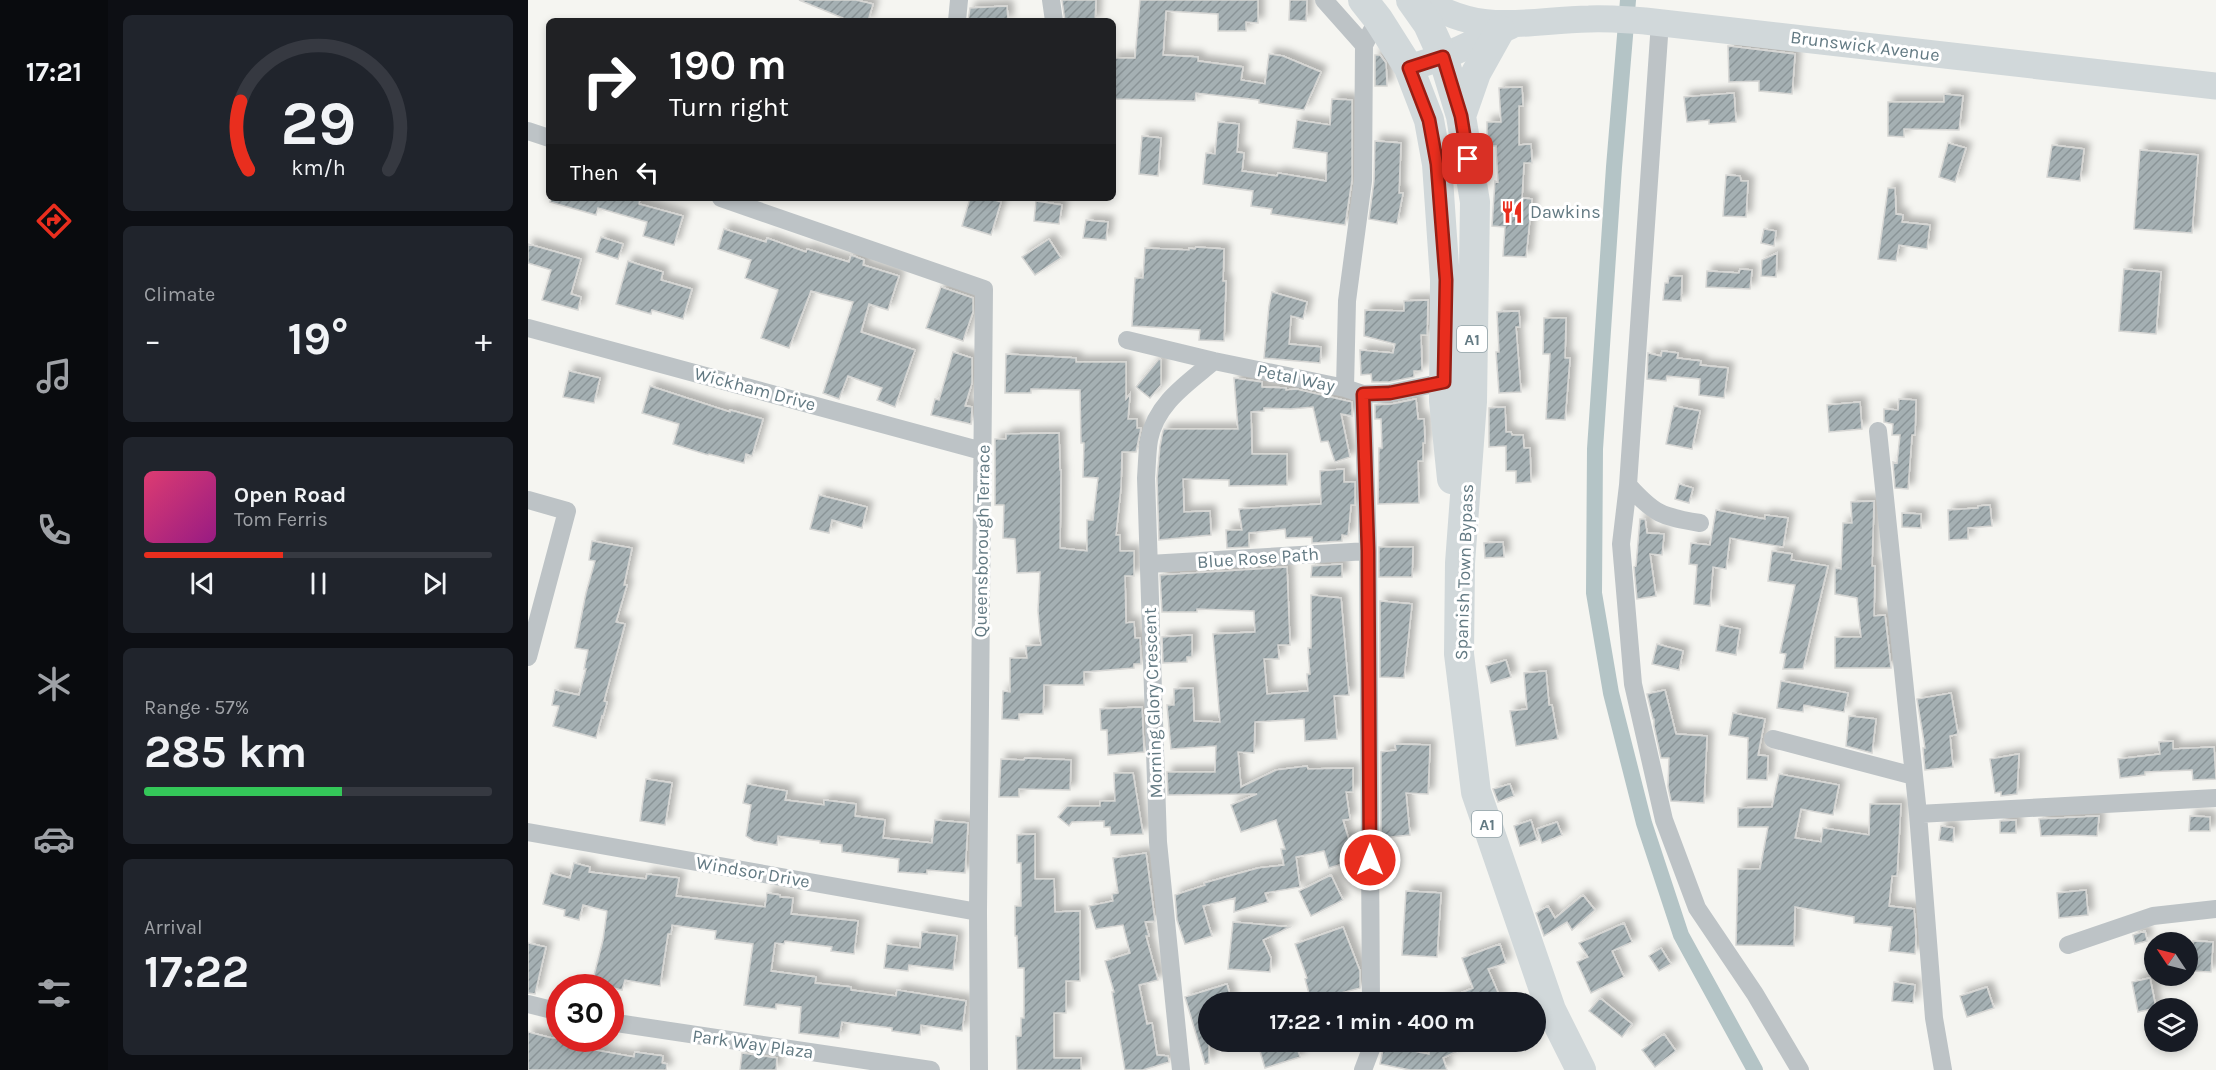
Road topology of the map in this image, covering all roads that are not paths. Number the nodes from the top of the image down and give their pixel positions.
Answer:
1 (959, 0) edge
2 (1051, 0) edge
3 (1324, 0) edge
4 (1411, 0) edge
5 (1424, 0) edge
6 (957, 18) edge
7 (1054, 18) edge
8 (1368, 21) edge
9 (1652, 22) junction
10 (1507, 27) junction
11 (1443, 57) junction
12 (1409, 68) junction
13 (2216, 86) edge
14 (1461, 116) junction
15 (528, 131) edge
16 (546, 137) edge
17 (731, 201) edge
18 (528, 328) edge
19 (1127, 340) dead end
20 (1215, 361) junction
21 (1444, 382) junction
22 (1345, 388) junction
23 (1363, 394) junction
24 (1878, 431) dead end
25 (982, 451) junction
26 (1628, 485) junction
27 (528, 500) edge
28 (1700, 523) dead end
29 (1368, 551) junction
30 (1460, 563) junction
31 (1149, 564) junction
32 (528, 657) edge
33 (1773, 739) dead end
34 (1914, 776) junction
35 (2216, 798) edge
36 (1918, 814) junction
37 (528, 832) edge
38 (2216, 909) edge
39 (978, 912) junction
40 (2068, 945) dead end
41 (1371, 992) edge
42 (528, 1004) edge
43 (546, 1008) edge
44 (624, 1025) edge
45 (1370, 1052) edge
46 (932, 1070) edge
47 (979, 1070) edge
48 (1181, 1070) edge
49 (1364, 1070) edge
50 (1581, 1070) edge
51 (1800, 1070) edge
52 (1943, 1070) edge

1 - 6 street
2 - 7 street
3 - 8 street
4 - 11 main road, A1
5 - 10 main road, Brunswick Avenue
8 - 12 main road, A1
8 - 22 street
9 - 10 main road, Brunswick Avenue
9 - 13 main road, Brunswick Avenue
9 - 26 street
10 - 11 main road, Brunswick Avenue
10 - 14 main road
11 - 12 main road, Brunswick Avenue
11 - 14 main road, Spanish Town Bypass / A1
12 - 21 main road, A1
14 - 30 main road, Spanish Town Bypass / A1
15 - 16 street
17 - 25 street, Queensborough Terrace
18 - 25 street, Wickham Drive
19 - 20 street, Petal Way
20 - 22 street, Petal Way
20 - 31 street, Morning Glory Crescent
21 - 23 street
21 - 30 main road, A1
22 - 23 street, Petal Way
23 - 29 street
24 - 34 street
25 - 39 street, Queensborough Terrace
26 - 28 street
26 - 51 street
27 - 32 street
29 - 31 street, Blue Rose Path
29 - 41 street
30 - 50 main road, Spanish Town Bypass / A1
31 - 48 street, Morning Glory Crescent
33 - 34 street
34 - 36 street
35 - 36 street
36 - 52 street
37 - 39 street, Windsor Drive
38 - 40 street
39 - 47 street, Queensborough Terrace
42 - 43 street
44 - 46 street, Park Way Plaza
45 - 49 street

